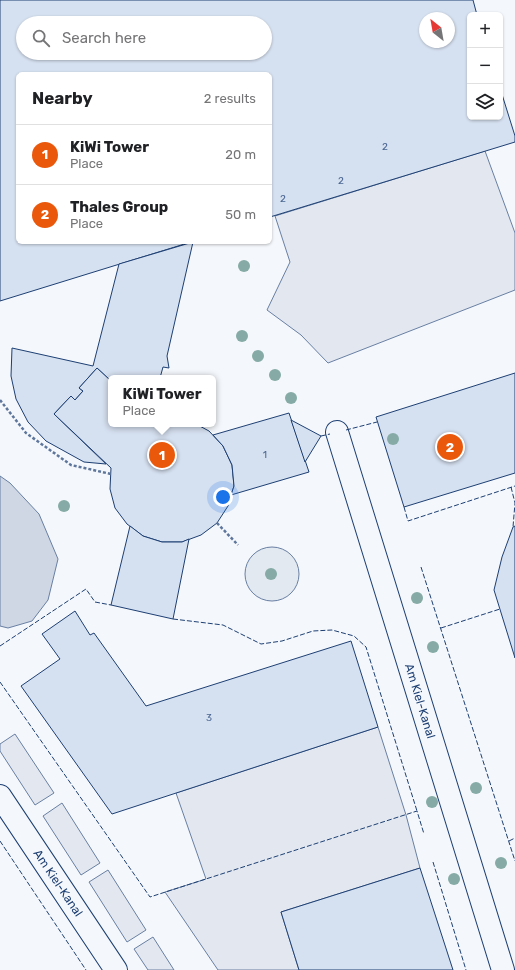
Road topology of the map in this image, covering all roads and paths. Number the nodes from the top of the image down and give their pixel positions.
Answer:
1 (0, 400) edge
2 (337, 432) dead end
3 (110, 474) dead end
4 (217, 523) dead end
5 (238, 545) dead end
6 (0, 796) edge
7 (116, 970) edge
8 (503, 970) edge

1 - 3 path
2 - 8 street, Am Kiel-Kanal
4 - 5 path
6 - 7 street, Am Kiel-Kanal

